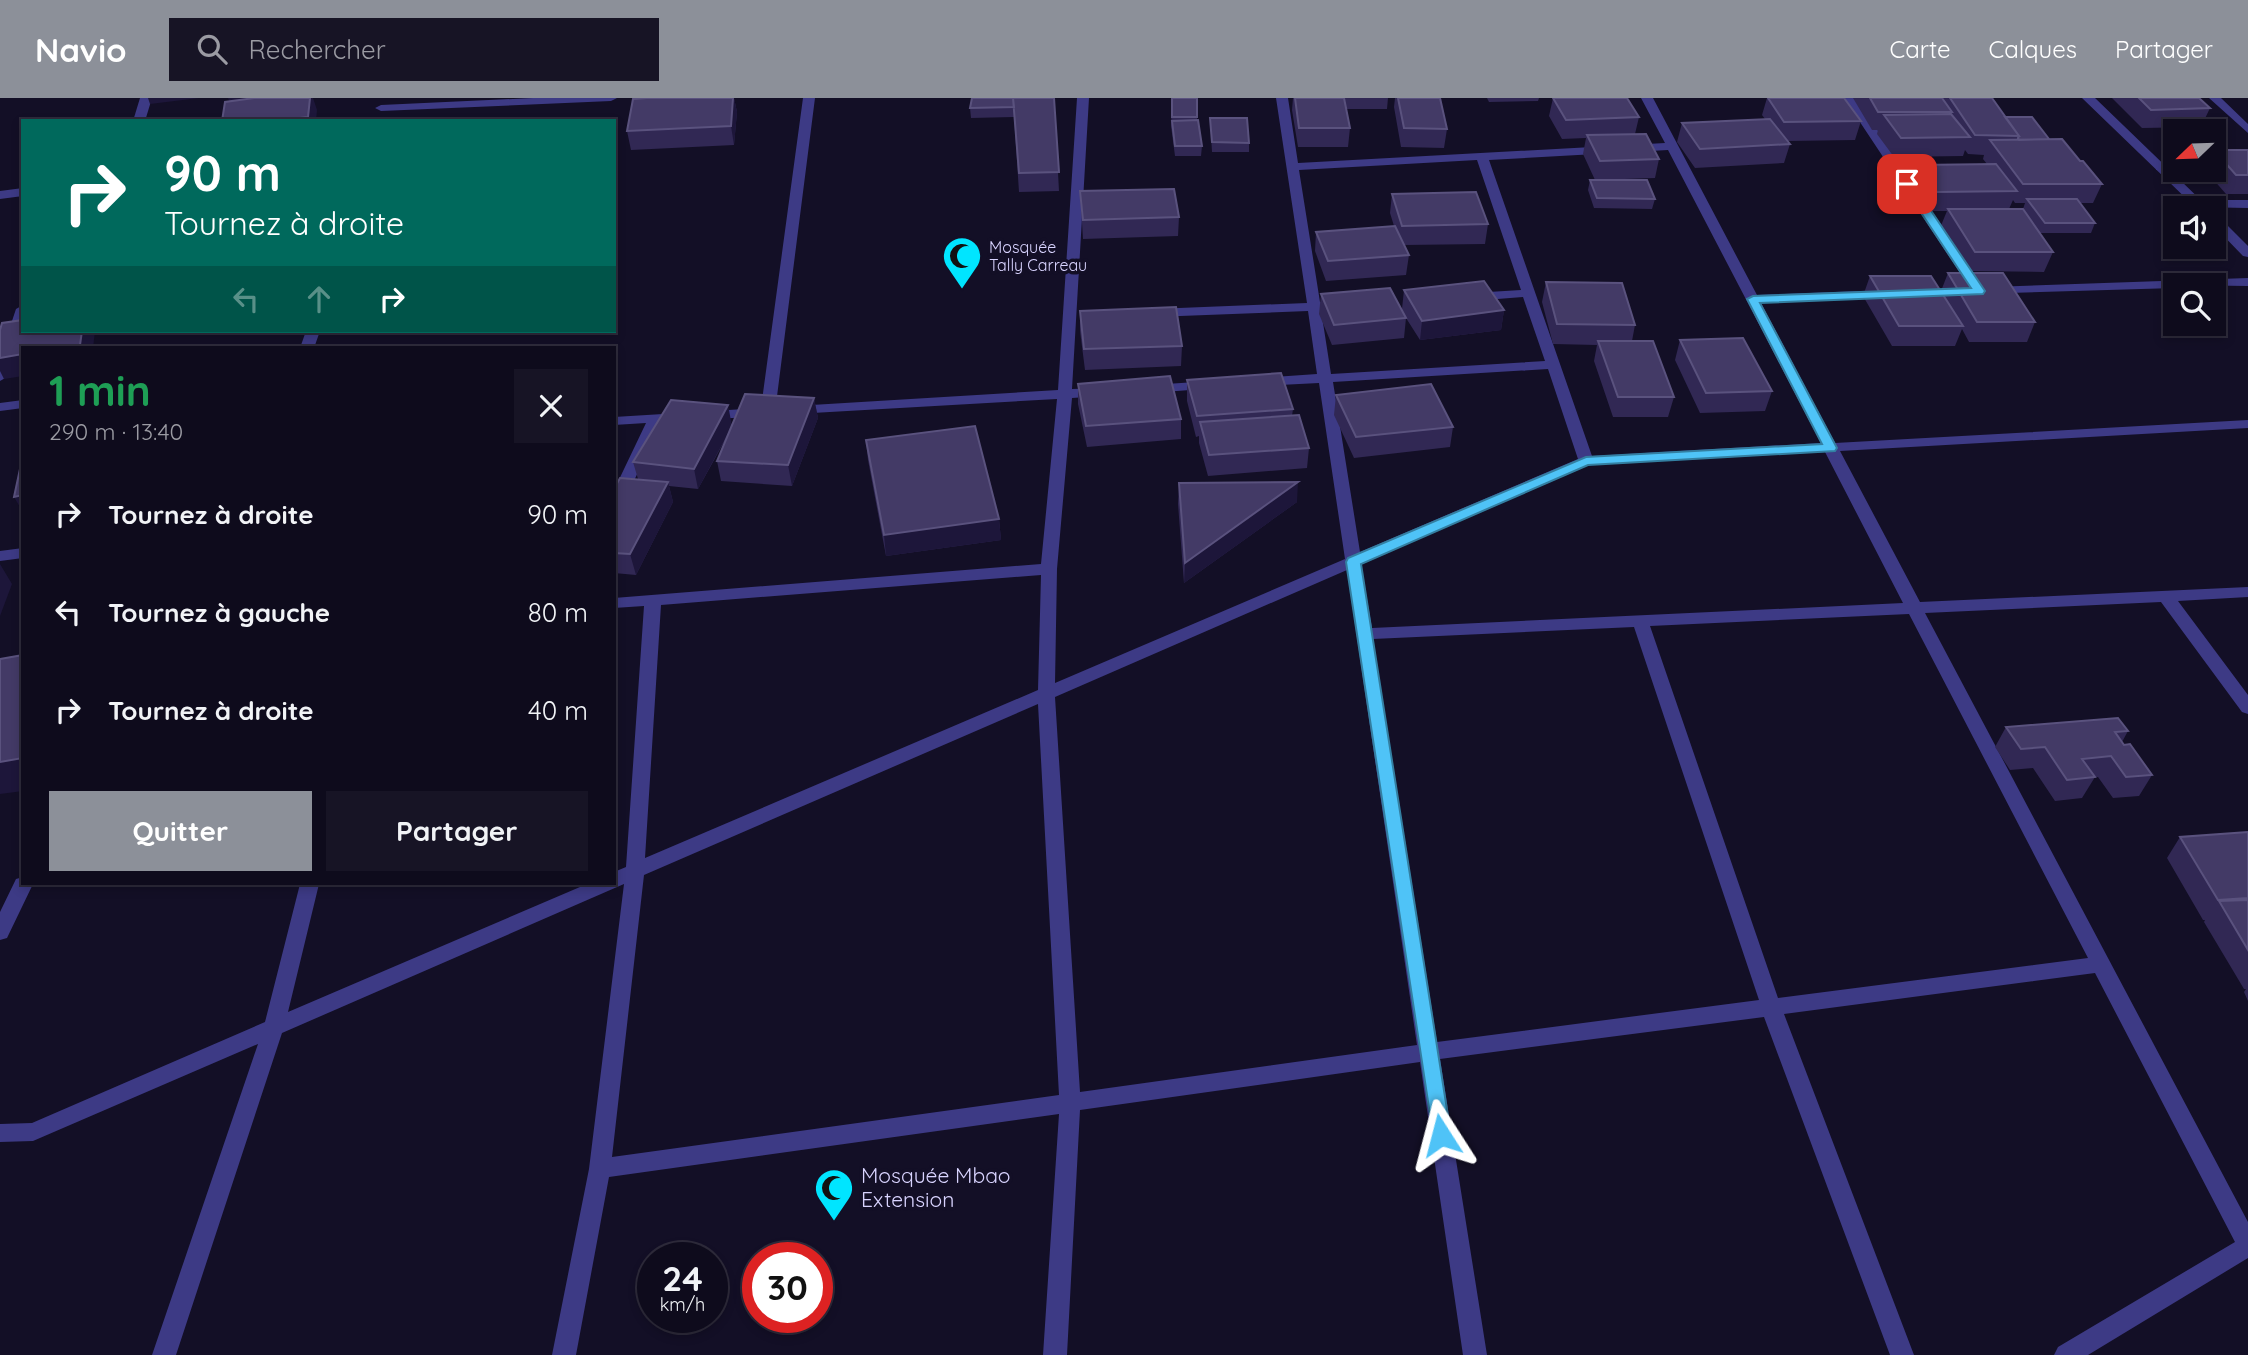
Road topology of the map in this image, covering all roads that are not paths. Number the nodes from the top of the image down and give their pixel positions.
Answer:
1 (146, 98) edge
2 (611, 98) edge
3 (809, 98) edge
4 (1083, 98) edge
5 (1282, 98) edge
6 (1647, 98) edge
7 (1850, 98) edge
8 (2088, 98) edge
9 (2215, 98) edge
10 (379, 103) edge
11 (140, 119) edge
12 (2248, 130) edge
13 (1673, 146) junction
14 (1482, 157) junction
15 (1293, 167) junction
16 (2161, 167) joint
17 (21, 192) edge
18 (0, 195) edge
19 (2191, 196) edge
20 (2248, 204) edge
21 (2226, 205) edge
22 (2226, 231) edge
23 (2248, 253) edge
24 (2248, 282) edge
25 (1529, 293) junction
26 (1899, 294) edge
27 (1462, 298) edge
28 (1753, 299) junction
29 (1341, 305) edge
30 (1314, 306) junction
31 (1138, 314) edge
32 (21, 315) edge
33 (1553, 365) junction
34 (0, 377) edge
35 (1325, 378) junction
36 (1065, 394) junction
37 (21, 404) edge
38 (0, 407) edge
39 (768, 412) junction
40 (655, 419) junction
41 (616, 421) edge
42 (2248, 424) edge
43 (1831, 448) junction
44 (1586, 461) junction
45 (616, 502) edge
46 (21, 553) edge
47 (0, 556) edge
48 (1353, 562) junction
49 (1049, 569) junction
50 (2248, 592) edge
51 (2166, 596) junction
52 (653, 600) junction
53 (616, 603) edge
54 (1915, 608) junction
55 (1640, 621) junction
56 (1364, 634) junction
57 (1045, 694) junction
58 (2248, 708) edge
59 (635, 871) junction
60 (616, 879) edge
61 (23, 885) edge
62 (309, 885) edge
63 (603, 885) edge
64 (0, 932) edge
65 (2101, 964) junction
66 (1771, 1007) junction
67 (274, 1027) junction
68 (1429, 1052) junction
69 (1070, 1103) junction
70 (0, 1133) edge
71 (600, 1169) junction
72 (2248, 1245) edge
73 (164, 1355) edge
74 (564, 1355) edge
75 (1055, 1355) edge
76 (1475, 1355) edge
77 (1902, 1355) edge
78 (2066, 1355) edge

1 - 11 street
2 - 10 street
3 - 39 street
4 - 36 street
5 - 15 street
6 - 13 street
7 - 24 street
8 - 16 street
9 - 12 street
13 - 14 street
13 - 28 street
14 - 15 street
14 - 25 street
15 - 30 street
16 - 19 street
17 - 18 street
20 - 21 street
22 - 23 street
25 - 27 street
25 - 33 street
26 - 28 street
28 - 43 street
29 - 30 street
30 - 31 street
30 - 35 street
32 - 34 street
33 - 35 street
33 - 44 street
35 - 36 street
35 - 48 street
36 - 39 street
36 - 49 street
37 - 38 street
39 - 40 street
40 - 41 street
40 - 45 street
42 - 43 street
43 - 44 street
43 - 54 street
44 - 48 street
46 - 47 street
48 - 56 street
48 - 57 street
49 - 52 street
49 - 57 street
50 - 51 street
51 - 54 street
51 - 58 street
52 - 53 street
52 - 59 street
54 - 55 street
54 - 65 street
55 - 56 street
55 - 66 street
56 - 68 street
57 - 59 street
57 - 69 street
59 - 60 street
59 - 71 street
61 - 64 street
62 - 67 street
63 - 67 street
65 - 66 street
65 - 72 street
66 - 68 street
66 - 77 street
67 - 70 street
67 - 73 street
68 - 69 street
68 - 76 street
69 - 71 street
69 - 75 street
71 - 74 street
72 - 78 street

